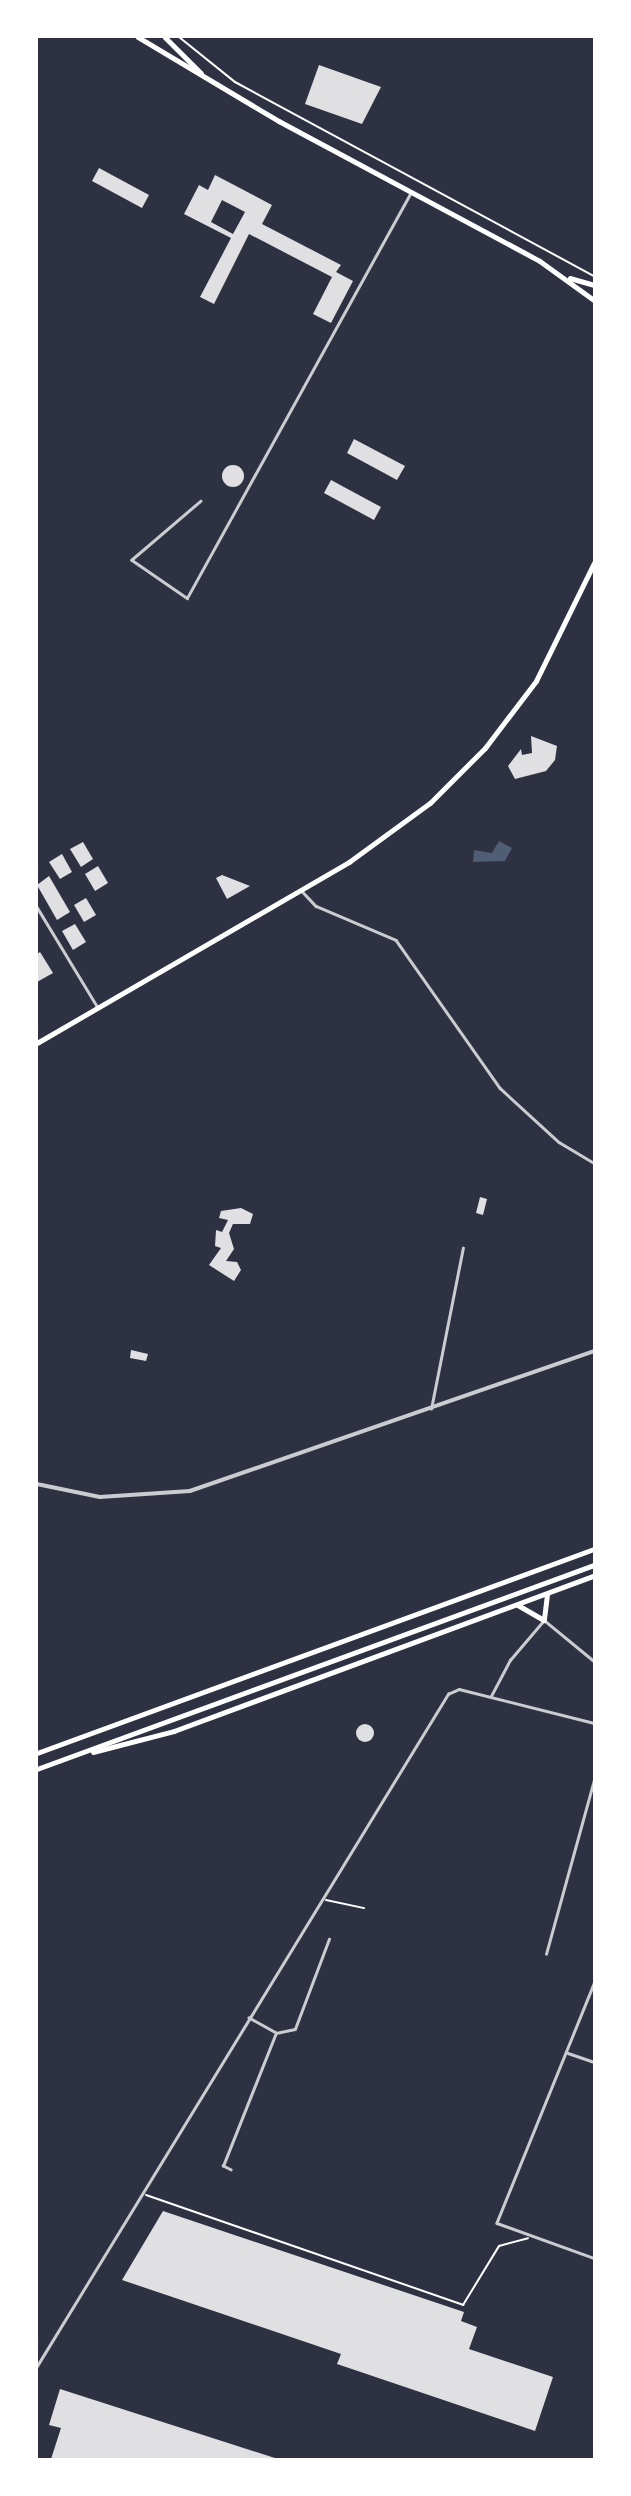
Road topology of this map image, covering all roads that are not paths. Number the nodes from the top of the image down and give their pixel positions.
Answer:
1 (138, 37) edge
2 (165, 37) edge
3 (201, 73) junction
4 (411, 192) junction
5 (569, 278) junction
6 (594, 285) edge
7 (594, 300) edge
8 (201, 501) dead end
9 (594, 562) edge
10 (301, 890) junction
11 (37, 908) edge
12 (98, 1008) junction
13 (37, 1043) edge
14 (594, 1163) edge
15 (463, 1248) dead end
16 (594, 1351) edge
17 (431, 1409) junction
18 (37, 1484) edge
19 (594, 1549) edge
20 (594, 1565) edge
21 (594, 1576) edge
22 (549, 1594) junction
23 (517, 1605) junction
24 (544, 1620) junction
25 (594, 1661) edge
26 (491, 1696) junction
27 (594, 1723) edge
28 (37, 1753) edge
29 (67, 1758) junction
30 (37, 1769) edge
31 (594, 1780) edge
32 (329, 1938) dead end
33 (546, 1954) dead end
34 (594, 1984) edge
35 (249, 2018) junction
36 (276, 2033) junction
37 (568, 2053) junction
38 (594, 2063) edge
39 (231, 2170) dead end
40 (594, 2258) edge
41 (37, 2366) edge

1 - 3 main road
2 - 3 main road
3 - 4 main road
4 - 5 main road
4 - 8 street
5 - 6 main road
5 - 7 main road
9 - 10 main road
10 - 12 main road
10 - 14 street
11 - 12 street
12 - 13 main road
15 - 17 street
16 - 17 street
17 - 18 street
19 - 28 highway
20 - 29 main road
21 - 22 main road
22 - 23 main road
22 - 24 main road
23 - 24 main road
23 - 29 main road
24 - 25 street
24 - 26 street
26 - 27 street
26 - 35 street
29 - 30 main road
31 - 33 street
32 - 36 street
34 - 37 street
35 - 36 street
35 - 41 street
36 - 39 street
37 - 38 street
37 - 40 street

